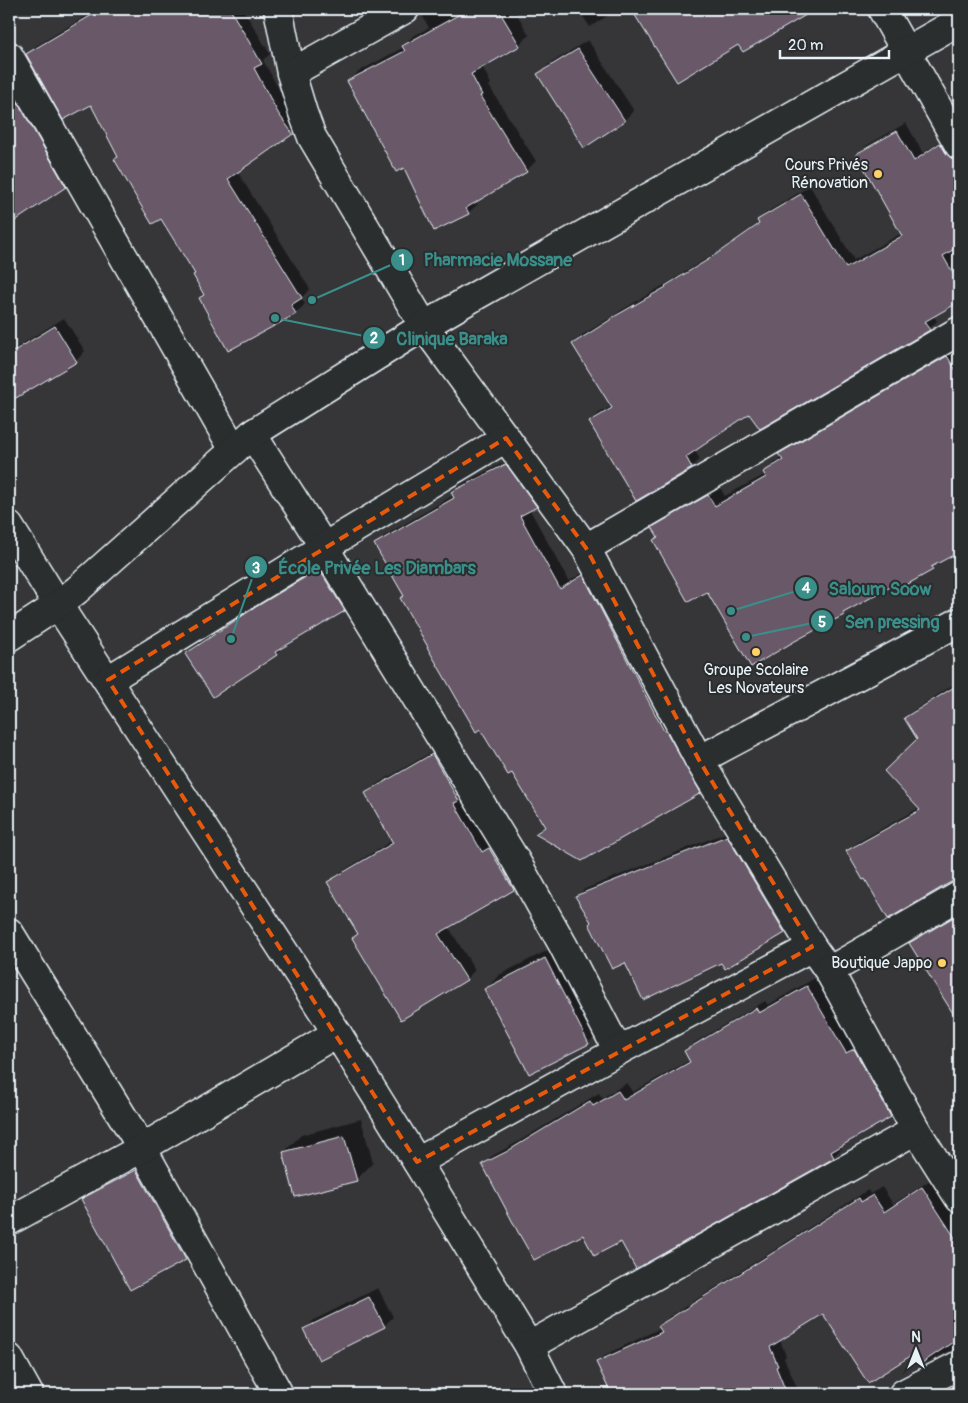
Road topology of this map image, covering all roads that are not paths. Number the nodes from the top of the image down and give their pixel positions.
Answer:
1 (278, 9) edge
2 (406, 9) edge
3 (882, 9) edge
4 (959, 21) edge
5 (907, 52) junction
6 (9, 56) edge
7 (291, 73) junction
8 (959, 144) edge
9 (424, 326) junction
10 (959, 330) edge
11 (506, 438) junction
12 (243, 442) junction
13 (9, 526) edge
14 (324, 546) junction
15 (586, 548) junction
16 (58, 605) junction
17 (959, 622) edge
18 (9, 637) edge
19 (108, 680) junction
20 (699, 760) junction
21 (959, 896) edge
22 (812, 947) junction
23 (13, 949) edge
24 (829, 971) junction
25 (337, 1033) junction
26 (618, 1051) junction
27 (916, 1130) junction
28 (142, 1148) junction
29 (417, 1162) junction
30 (952, 1169) edge
31 (959, 1198) edge
32 (9, 1221) edge
33 (529, 1346) junction
34 (9, 1358) edge
35 (959, 1365) edge
36 (29, 1394) edge
37 (279, 1394) edge
38 (553, 1394) edge
39 (903, 1394) edge

1 - 7 street
2 - 7 street
3 - 5 street
4 - 5 street
5 - 8 street
5 - 9 street
6 - 12 street
7 - 9 street
9 - 11 street
9 - 12 street
10 - 15 street
11 - 14 street
11 - 15 street
12 - 14 street
12 - 16 street
13 - 16 street
14 - 19 street
14 - 26 street
15 - 20 street
16 - 18 street
16 - 19 street
17 - 20 street
19 - 25 street
20 - 22 street
21 - 24 street
22 - 24 street
22 - 26 street
23 - 28 street
24 - 27 street
25 - 28 street
25 - 29 street
26 - 29 street
27 - 30 street
27 - 33 street
28 - 32 street
28 - 37 street
29 - 33 street
30 - 31 street
33 - 38 street
34 - 36 street
35 - 39 street

